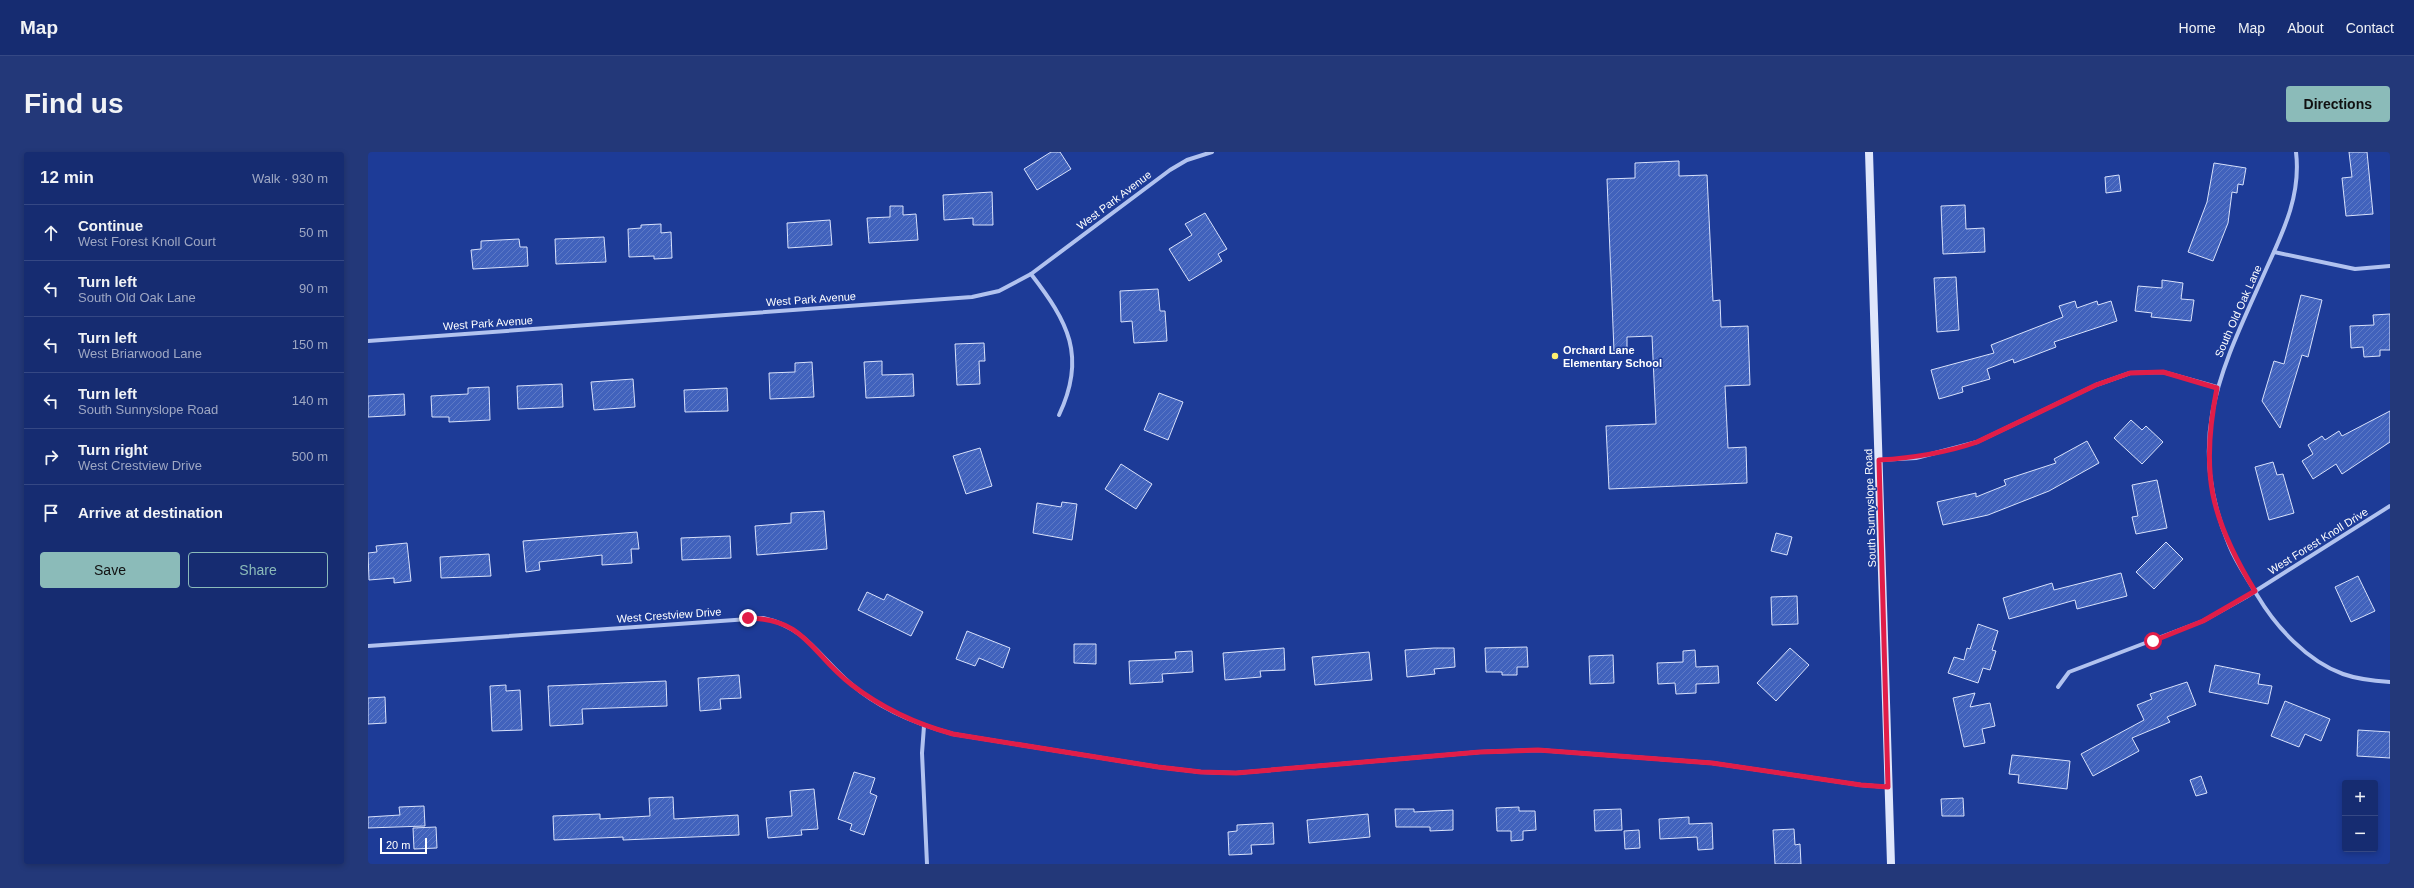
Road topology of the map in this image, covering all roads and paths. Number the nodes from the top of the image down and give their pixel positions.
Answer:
1 (1212, 152) edge
2 (1869, 152) edge
3 (2296, 152) edge
4 (2274, 252) junction
5 (2390, 266) edge
6 (1031, 274) junction
7 (368, 341) edge
8 (2217, 388) junction
9 (1059, 415) dead end
10 (1879, 460) junction
11 (2390, 506) edge
12 (2255, 591) junction
13 (368, 646) edge
14 (2390, 682) edge
15 (2058, 687) dead end
16 (924, 726) junction
17 (1888, 787) junction
18 (927, 864) edge
19 (1891, 864) edge

1 - 6 street, West Park Avenue
2 - 10 street, South Sunnyslope Road
3 - 4 street, South Old Oak Lane
4 - 5 street
4 - 8 street, South Old Oak Lane
6 - 7 street, West Park Avenue
6 - 9 street
8 - 10 street
8 - 12 street, South Old Oak Lane
10 - 17 street, South Sunnyslope Road
11 - 12 street, West Forest Knoll Drive
12 - 14 street, South Old Oak Lane
12 - 15 street, West Forest Knoll Drive
13 - 16 street, West Crestview Drive
16 - 17 street, West Crestview Drive
16 - 18 street
17 - 19 street, South Sunnyslope Road

